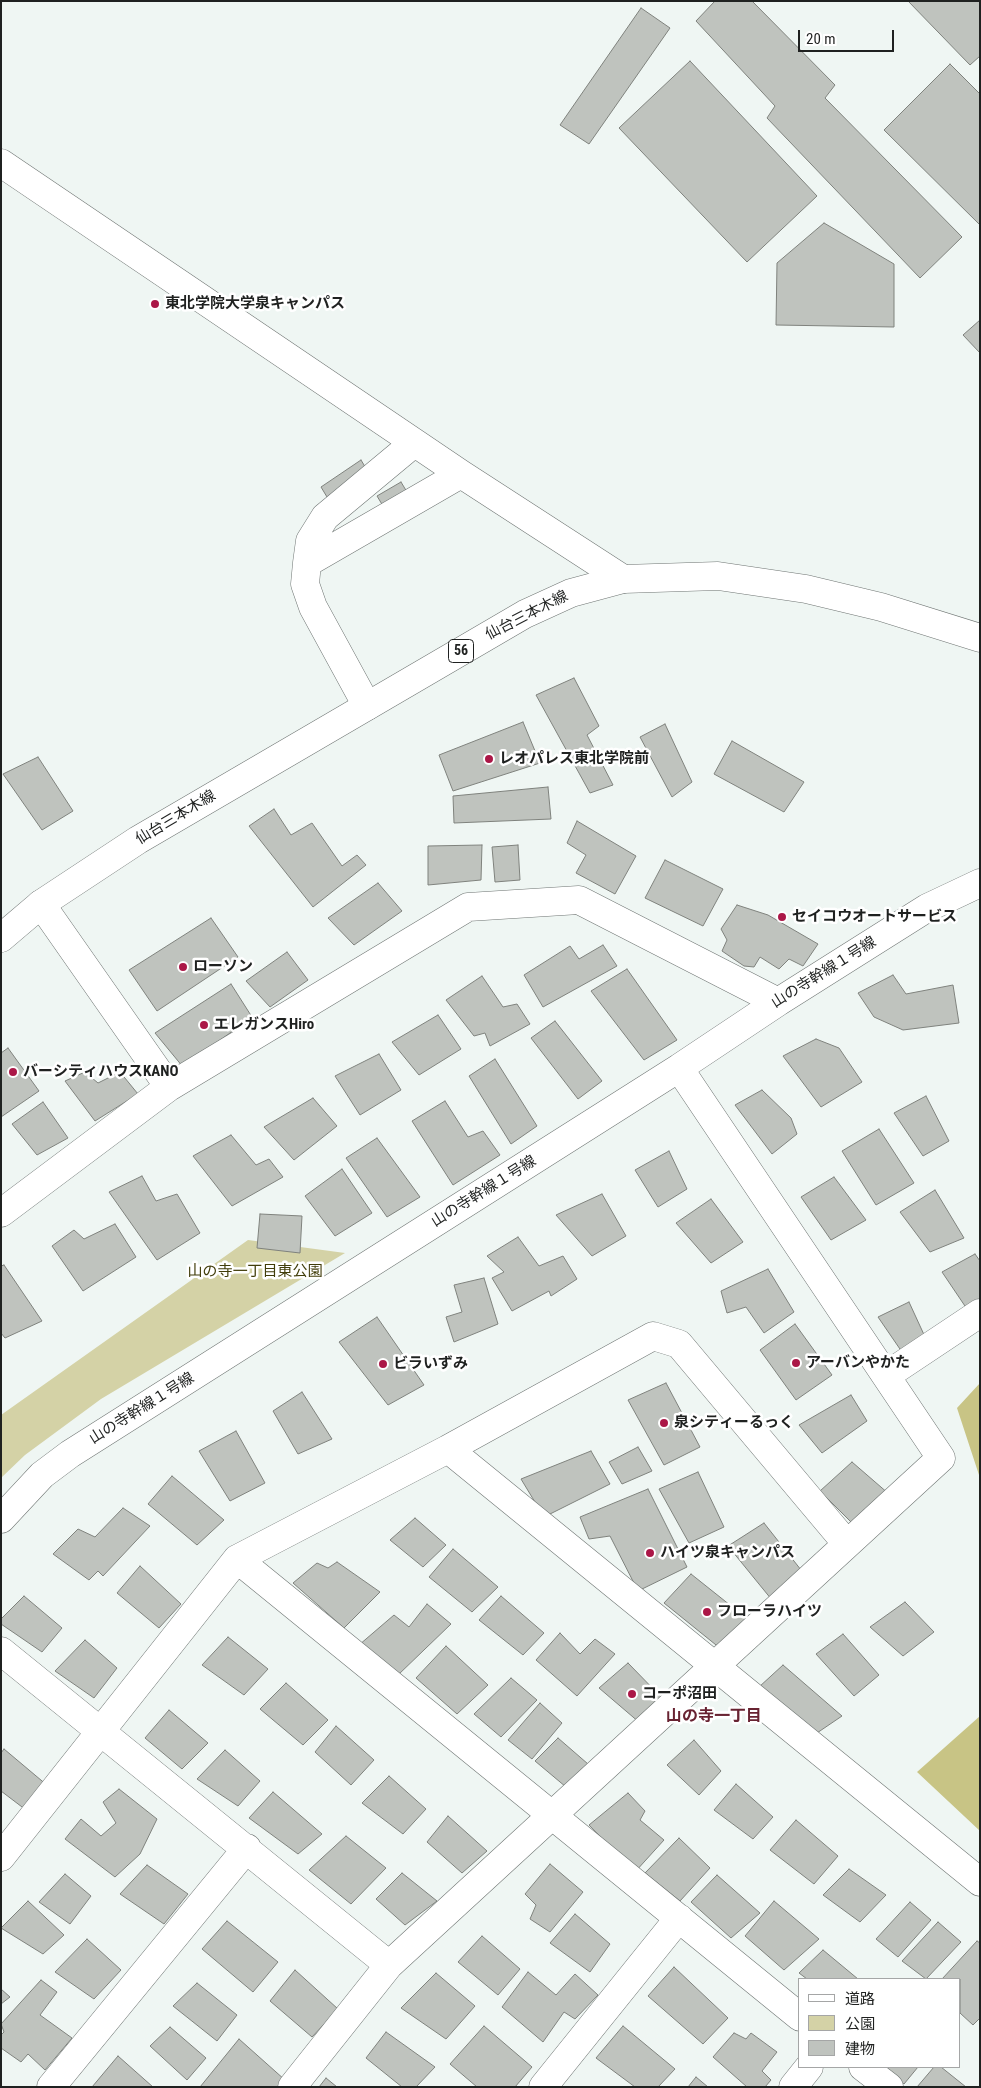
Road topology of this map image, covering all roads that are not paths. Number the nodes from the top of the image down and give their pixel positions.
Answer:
1 (1, 163) edge
2 (414, 443) junction
3 (461, 474) junction
4 (307, 564) junction
5 (623, 579) junction
6 (980, 638) edge
7 (367, 706) junction
8 (980, 883) edge
9 (42, 904) junction
10 (1, 938) edge
11 (778, 1002) junction
12 (680, 1068) junction
13 (169, 1086) junction
14 (1, 1213) edge
15 (980, 1313) edge
16 (886, 1375) junction
17 (448, 1449) junction
18 (1, 1519) edge
19 (847, 1544) junction
20 (237, 1559) junction
21 (1, 1651) edge
22 (714, 1667) junction
23 (101, 1730) junction
24 (553, 1815) junction
25 (247, 1848) junction
26 (1, 1857) edge
27 (980, 1882) edge
28 (679, 1918) junction
29 (389, 1965) junction
30 (798, 2015) edge
31 (808, 2068) edge
32 (864, 2068) edge
33 (50, 2087) edge
34 (292, 2087) edge
35 (543, 2087) edge
36 (793, 2087) edge
37 (889, 2087) edge

1 - 2 street
2 - 3 street
2 - 4 street
3 - 4 street
3 - 5 street
4 - 7 street
5 - 6 street, 仙台三本木線 / 56
5 - 7 street, 仙台三本木線 / 56
7 - 9 street, 仙台三本木線 / 56
8 - 11 street, 山の寺幹線１号線
9 - 10 street, 仙台三本木線 / 56
9 - 13 street
11 - 12 street, 山の寺幹線１号線
11 - 13 street
12 - 16 street
12 - 18 street, 山の寺幹線１号線
13 - 14 street
15 - 16 street
16 - 19 street
17 - 19 street
17 - 20 street
17 - 22 street
19 - 22 street
20 - 23 street
20 - 24 street
21 - 23 street
22 - 24 street
22 - 27 street
23 - 25 street
23 - 26 street
24 - 28 street
24 - 29 street
25 - 29 street
25 - 33 street
28 - 30 street
28 - 35 street
29 - 34 street
31 - 36 street
32 - 37 street

